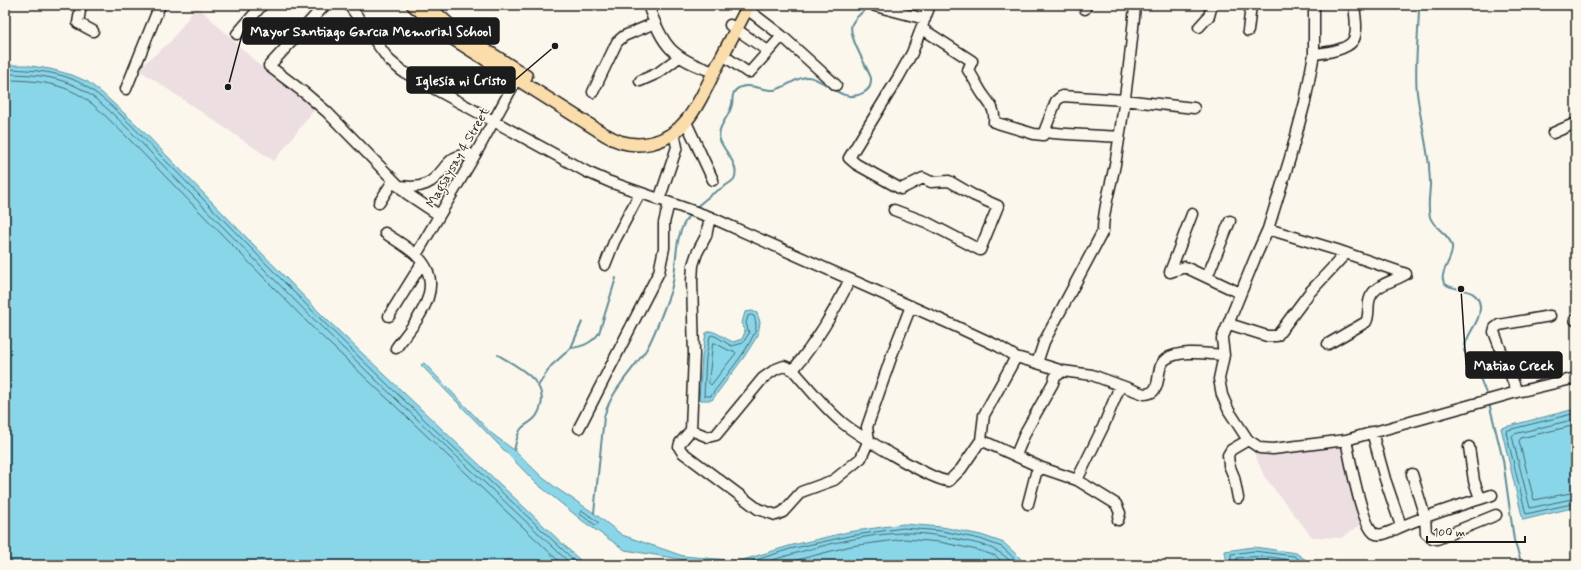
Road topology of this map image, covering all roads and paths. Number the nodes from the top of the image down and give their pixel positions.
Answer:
1 (81, 5) edge
2 (160, 5) edge
3 (262, 5) edge
4 (325, 5) edge
5 (349, 5) edge
6 (414, 5) edge
7 (427, 5) edge
8 (648, 5) edge
9 (930, 5) edge
10 (1135, 5) edge
11 (1212, 5) edge
12 (1251, 5) edge
13 (1314, 5) edge
14 (1354, 5) edge
15 (745, 6) edge
16 (875, 6) dead end
17 (655, 23) junction
18 (923, 24) junction
19 (733, 27) junction
20 (1199, 27) dead end
21 (93, 31) dead end
22 (1248, 32) dead end
23 (237, 34) dead end
24 (782, 36) junction
25 (768, 51) junction
26 (1314, 54) junction
27 (723, 55) junction
28 (679, 57) junction
29 (711, 71) junction
30 (518, 76) junction
31 (640, 81) dead end
32 (836, 85) dead end
33 (126, 88) dead end
34 (594, 92) dead end
35 (1124, 100) junction
36 (1194, 108) dead end
37 (493, 121) junction
38 (686, 122) junction
39 (1576, 123) edge
40 (1046, 132) junction
41 (674, 133) junction
42 (1553, 133) dead end
43 (1119, 137) junction
44 (475, 155) junction
45 (713, 180) dead end
46 (396, 184) junction
47 (640, 193) junction
48 (659, 200) junction
49 (379, 203) dead end
50 (669, 203) junction
51 (894, 210) dead end
52 (1192, 214) dead end
53 (439, 215) junction
54 (710, 217) junction
55 (1230, 221) dead end
56 (1268, 229) junction
57 (385, 233) dead end
58 (1346, 253) junction
59 (419, 259) junction
60 (605, 265) dead end
61 (1207, 277) junction
62 (850, 279) junction
63 (1240, 293) junction
64 (912, 306) junction
65 (389, 316) dead end
66 (1550, 316) dead end
67 (1229, 324) junction
68 (1328, 344) dead end
69 (396, 348) dead end
70 (1224, 355) junction
71 (1016, 357) junction
72 (1037, 363) junction
73 (793, 370) junction
74 (1063, 371) junction
75 (1576, 378) edge
76 (1120, 386) junction
77 (1517, 392) junction
78 (580, 428) dead end
79 (691, 430) junction
80 (1372, 432) junction
81 (869, 440) junction
82 (981, 440) junction
83 (1248, 440) junction
84 (1346, 440) junction
85 (1468, 447) dead end
86 (1016, 455) junction
87 (1042, 468) junction
88 (1412, 474) dead end
89 (1077, 480) junction
90 (1492, 495) dead end
91 (1238, 498) dead end
92 (1480, 498) junction
93 (1028, 504) dead end
94 (1496, 515) dead end
95 (1425, 517) junction
96 (1118, 520) dead end
97 (1401, 526) junction

1 - 21 street
2 - 33 street
3 - 23 street
4 - 46 street
5 - 37 street
6 - 30 main road
7 - 30 main road
8 - 17 street
9 - 18 street
10 - 35 street
11 - 20 street
12 - 22 street
13 - 26 street
14 - 26 street
15 - 19 main road
15 - 24 street
16 - 18 street
17 - 28 street
17 - 34 street
18 - 40 street
18 - 51 street
19 - 25 street
19 - 27 main road
19 - 29 main road
24 - 25 street
24 - 32 street
25 - 27 street
26 - 56 street
27 - 29 main road
28 - 29 street
28 - 31 street
29 - 30 main road
29 - 38 main road
30 - 37 street, Magsaysay 4 Street
30 - 41 main road
35 - 36 street
35 - 40 street
35 - 43 street
37 - 44 street, Magsaysay 4 Street
37 - 47 street
38 - 41 main road
38 - 45 street
39 - 42 street
40 - 43 street
41 - 48 street
43 - 72 street
44 - 46 street
44 - 53 street, Magsaysay 4 Street
46 - 49 street
46 - 53 street
47 - 48 street
47 - 60 street
48 - 50 street
50 - 54 street
50 - 78 street
52 - 61 street
53 - 59 street, Magsaysay 4 Street
54 - 62 street
54 - 79 street
55 - 61 street
56 - 58 street
56 - 63 street
57 - 59 street
58 - 67 street
58 - 68 street
59 - 65 street, Magsaysay 4 Street
59 - 69 street
61 - 63 street
62 - 64 street
62 - 73 street
63 - 67 street
64 - 71 street
64 - 81 street
66 - 77 street
67 - 70 street
70 - 76 street
70 - 83 street
71 - 72 street
71 - 82 street
72 - 74 street
73 - 79 street
73 - 81 street
74 - 76 street
74 - 86 street
75 - 77 street
76 - 89 street
77 - 80 street
79 - 81 street
80 - 84 street
80 - 97 street
81 - 82 street
82 - 86 street
83 - 84 street
83 - 91 street
84 - 97 street
85 - 92 street
86 - 87 street
87 - 89 street
87 - 93 street
88 - 95 street
89 - 96 street
90 - 92 street
92 - 95 street
94 - 95 street
95 - 97 street

